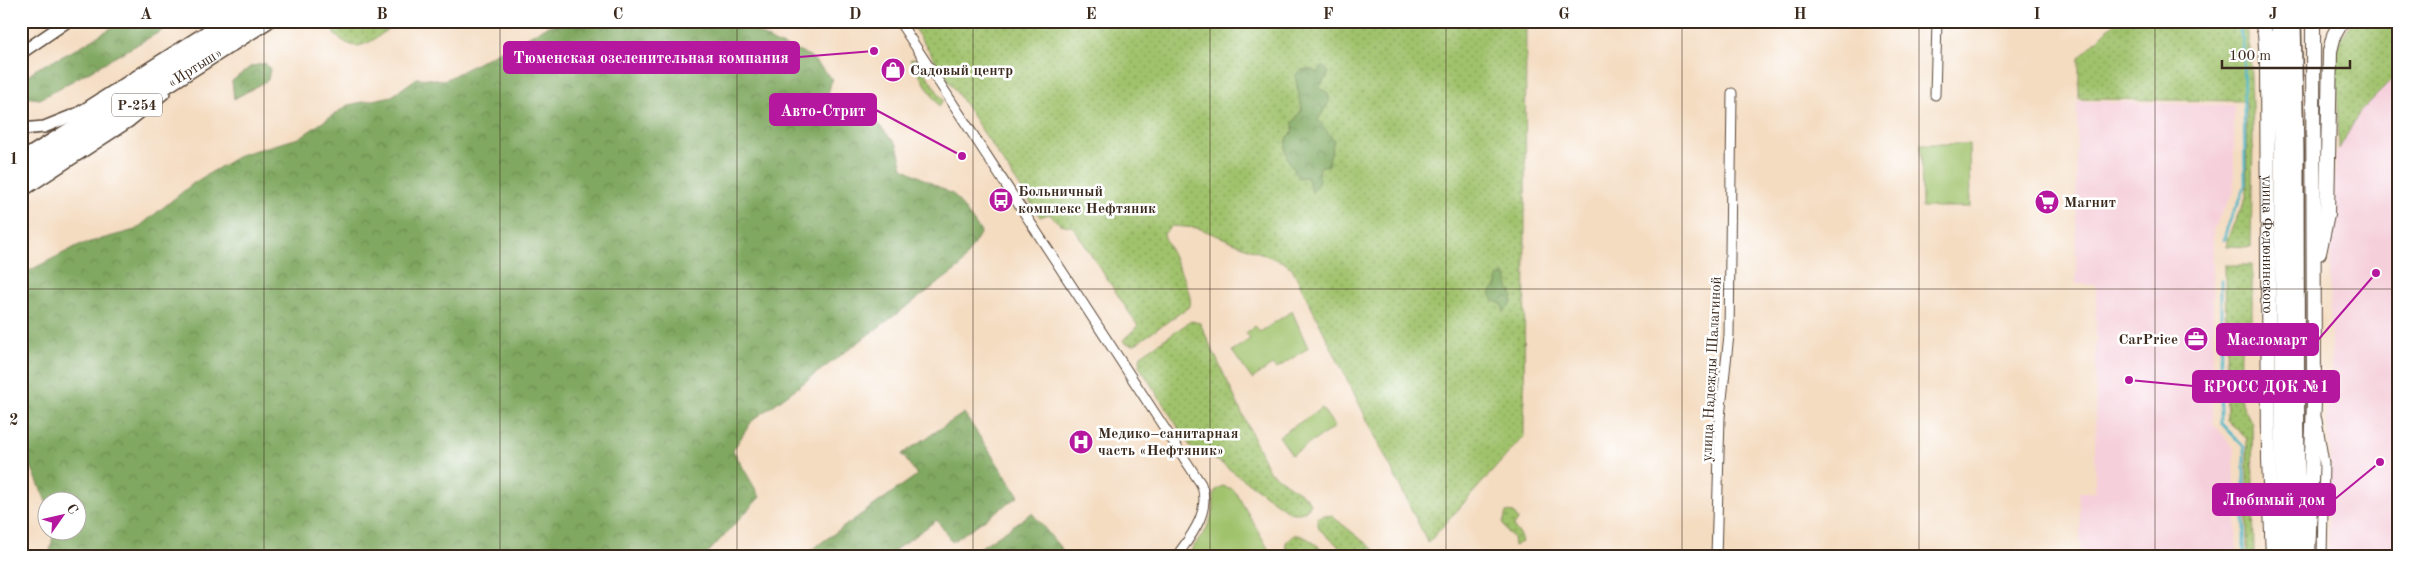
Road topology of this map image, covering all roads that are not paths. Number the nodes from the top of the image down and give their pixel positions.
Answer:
1 (68, 21) edge
2 (223, 21) edge
3 (246, 21) edge
4 (267, 21) edge
5 (899, 21) edge
6 (1936, 21) edge
7 (2261, 21) edge
8 (2279, 21) edge
9 (2293, 21) edge
10 (2313, 21) edge
11 (2342, 21) edge
12 (21, 53) edge
13 (181, 78) junction
14 (1732, 93) dead end
15 (1936, 95) dead end
16 (21, 129) edge
17 (2289, 150) junction
18 (21, 161) edge
19 (21, 178) edge
20 (21, 192) edge
21 (2314, 268) junction
22 (2314, 402) junction
23 (1176, 557) edge
24 (1716, 557) edge
25 (2272, 557) edge
26 (2284, 557) edge
27 (2297, 557) edge
28 (2308, 557) edge
29 (2322, 557) edge

1 - 12 street
2 - 16 street
3 - 18 highway, «Иртыш» / Р-254
4 - 13 highway, «Иртыш» / Р-254
5 - 23 street
6 - 15 street
7 - 25 main road, улица Федюнинского
8 - 17 highway
9 - 17 highway
10 - 21 main road
11 - 21 main road
13 - 19 highway, «Иртыш» / Р-254
13 - 20 street
14 - 24 street, улица Надежды Шалагиной
17 - 26 highway, улица Федюнинского
17 - 27 highway, улица Федюнинского
21 - 22 main road
22 - 28 main road
22 - 29 street

